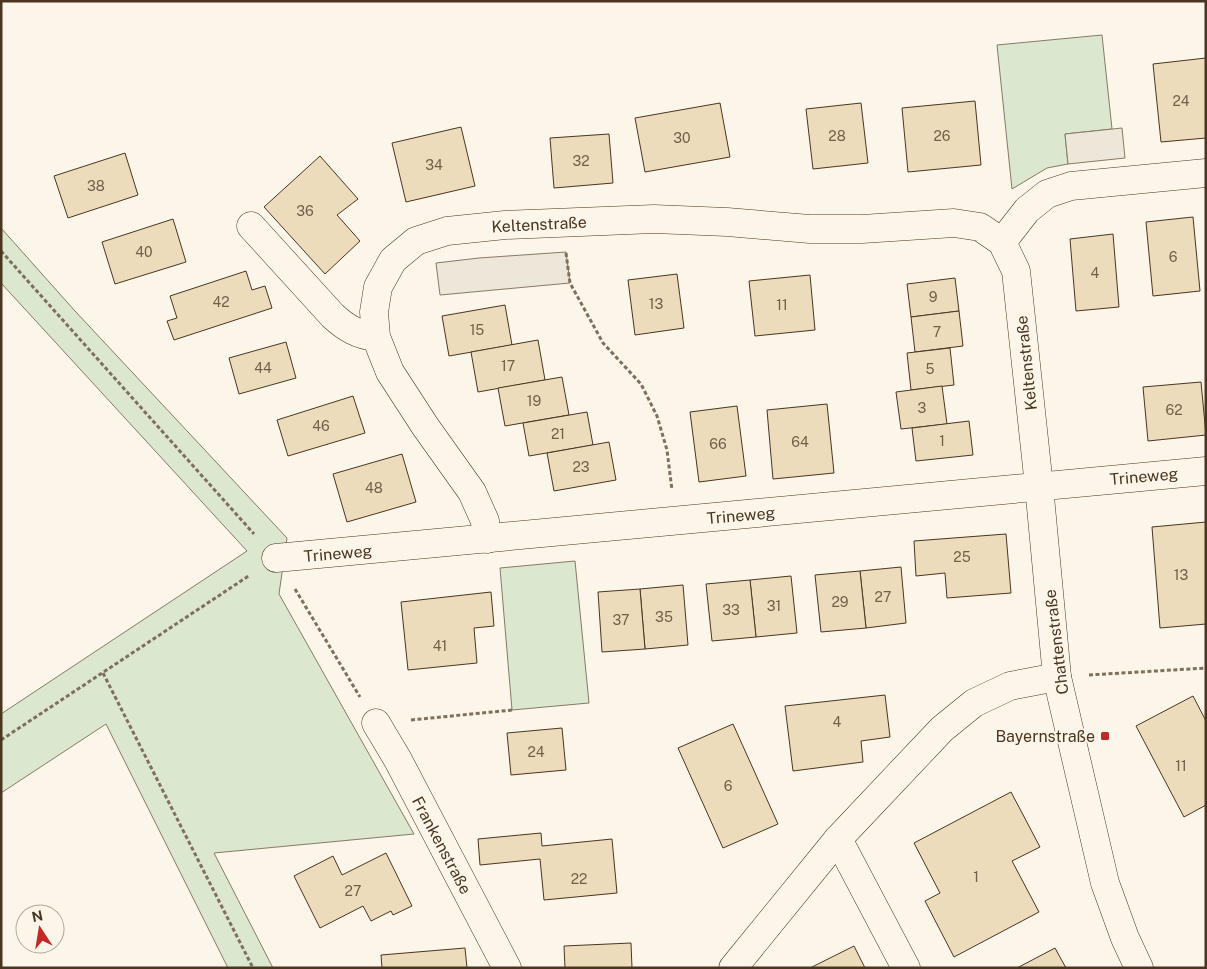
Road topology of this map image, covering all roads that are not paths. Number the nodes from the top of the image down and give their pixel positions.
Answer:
1 (1206, 173) edge
2 (251, 226) dead end
3 (1002, 242) junction
4 (376, 337) junction
5 (1206, 471) edge
6 (1040, 486) junction
7 (487, 539) junction
8 (276, 558) road end
9 (1057, 677) junction
10 (376, 723) road end
11 (838, 839) junction
12 (507, 968) edge
13 (733, 968) edge
14 (906, 968) edge
15 (1139, 968) edge

1 - 3 street
2 - 4 street
3 - 4 street, Keltenstraße
3 - 6 street, Keltenstraße
4 - 7 street, Keltenstraße
5 - 6 street, Trineweg
6 - 7 street, Trineweg
6 - 9 street, Chattenstraße
7 - 8 street, Trineweg
9 - 11 street
9 - 15 street, Chattenstraße
10 - 12 street, Frankenstraße
11 - 13 street
11 - 14 street

